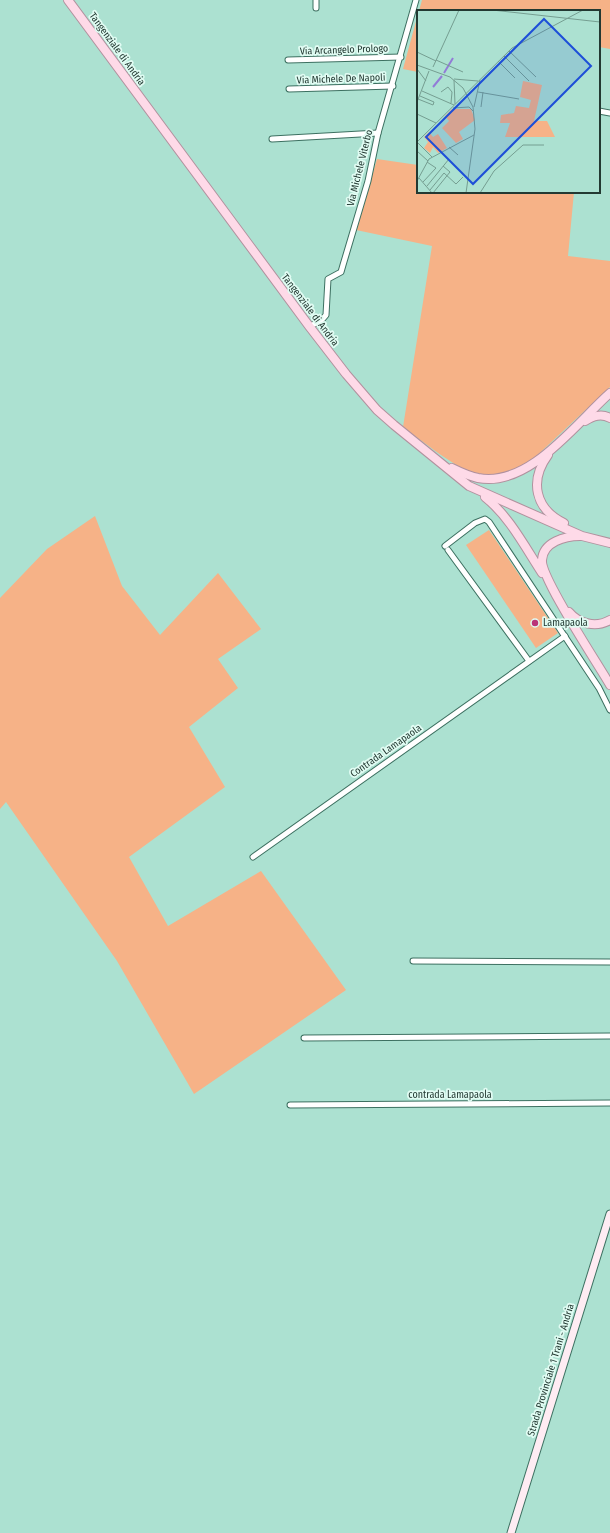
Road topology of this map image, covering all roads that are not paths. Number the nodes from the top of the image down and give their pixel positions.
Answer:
1 (68, 0) edge
2 (316, 0) edge
3 (416, 0) edge
4 (316, 8) dead end
5 (401, 57) junction
6 (288, 60) dead end
7 (393, 86) junction
8 (289, 89) dead end
9 (600, 111) edge
10 (610, 113) edge
11 (378, 133) junction
12 (272, 139) dead end
13 (309, 326) junction
14 (610, 393) edge
15 (610, 418) edge
16 (577, 425) junction
17 (553, 448) junction
18 (431, 455) junction
19 (475, 488) junction
20 (582, 536) junction
21 (601, 541) junction
22 (610, 543) edge
23 (554, 591) junction
24 (561, 602) junction
25 (610, 620) edge
26 (565, 636) junction
27 (529, 661) junction
28 (610, 685) edge
29 (610, 710) edge
30 (253, 857) dead end
31 (413, 961) dead end
32 (610, 962) edge
33 (610, 1036) edge
34 (304, 1038) dead end
35 (610, 1103) edge
36 (290, 1105) dead end
37 (610, 1214) edge
38 (511, 1533) edge

1 - 13 main road, Tangenziale di Andria
2 - 4 street
3 - 5 street, Via Michele Viterbo
5 - 6 street, Via Arcangelo Prologo
5 - 7 street, Via Michele Viterbo
7 - 8 street, Via Michele De Napoli
7 - 11 street, Via Michele Viterbo
9 - 10 street
11 - 12 street
11 - 13 street, Via Michele Viterbo
13 - 18 main road, Tangenziale di Andria
14 - 16 main road
15 - 16 main road
16 - 17 main road
17 - 18 main road
17 - 21 main road
18 - 19 main road, Tangenziale di Andria
19 - 20 main road, Tangenziale di Andria
19 - 23 main road
20 - 21 main road, Tangenziale di Andria
20 - 23 main road
21 - 22 main road, Tangenziale di Andria
23 - 24 main road
24 - 25 main road
24 - 28 main road
26 - 27 street, Contrada Lamapaola
26 - 27 street
26 - 29 street
27 - 30 street, Contrada Lamapaola
31 - 32 street
33 - 34 street
35 - 36 street, contrada Lamapaola
37 - 38 main road, Strada Provinciale 1 Trani - Andria

